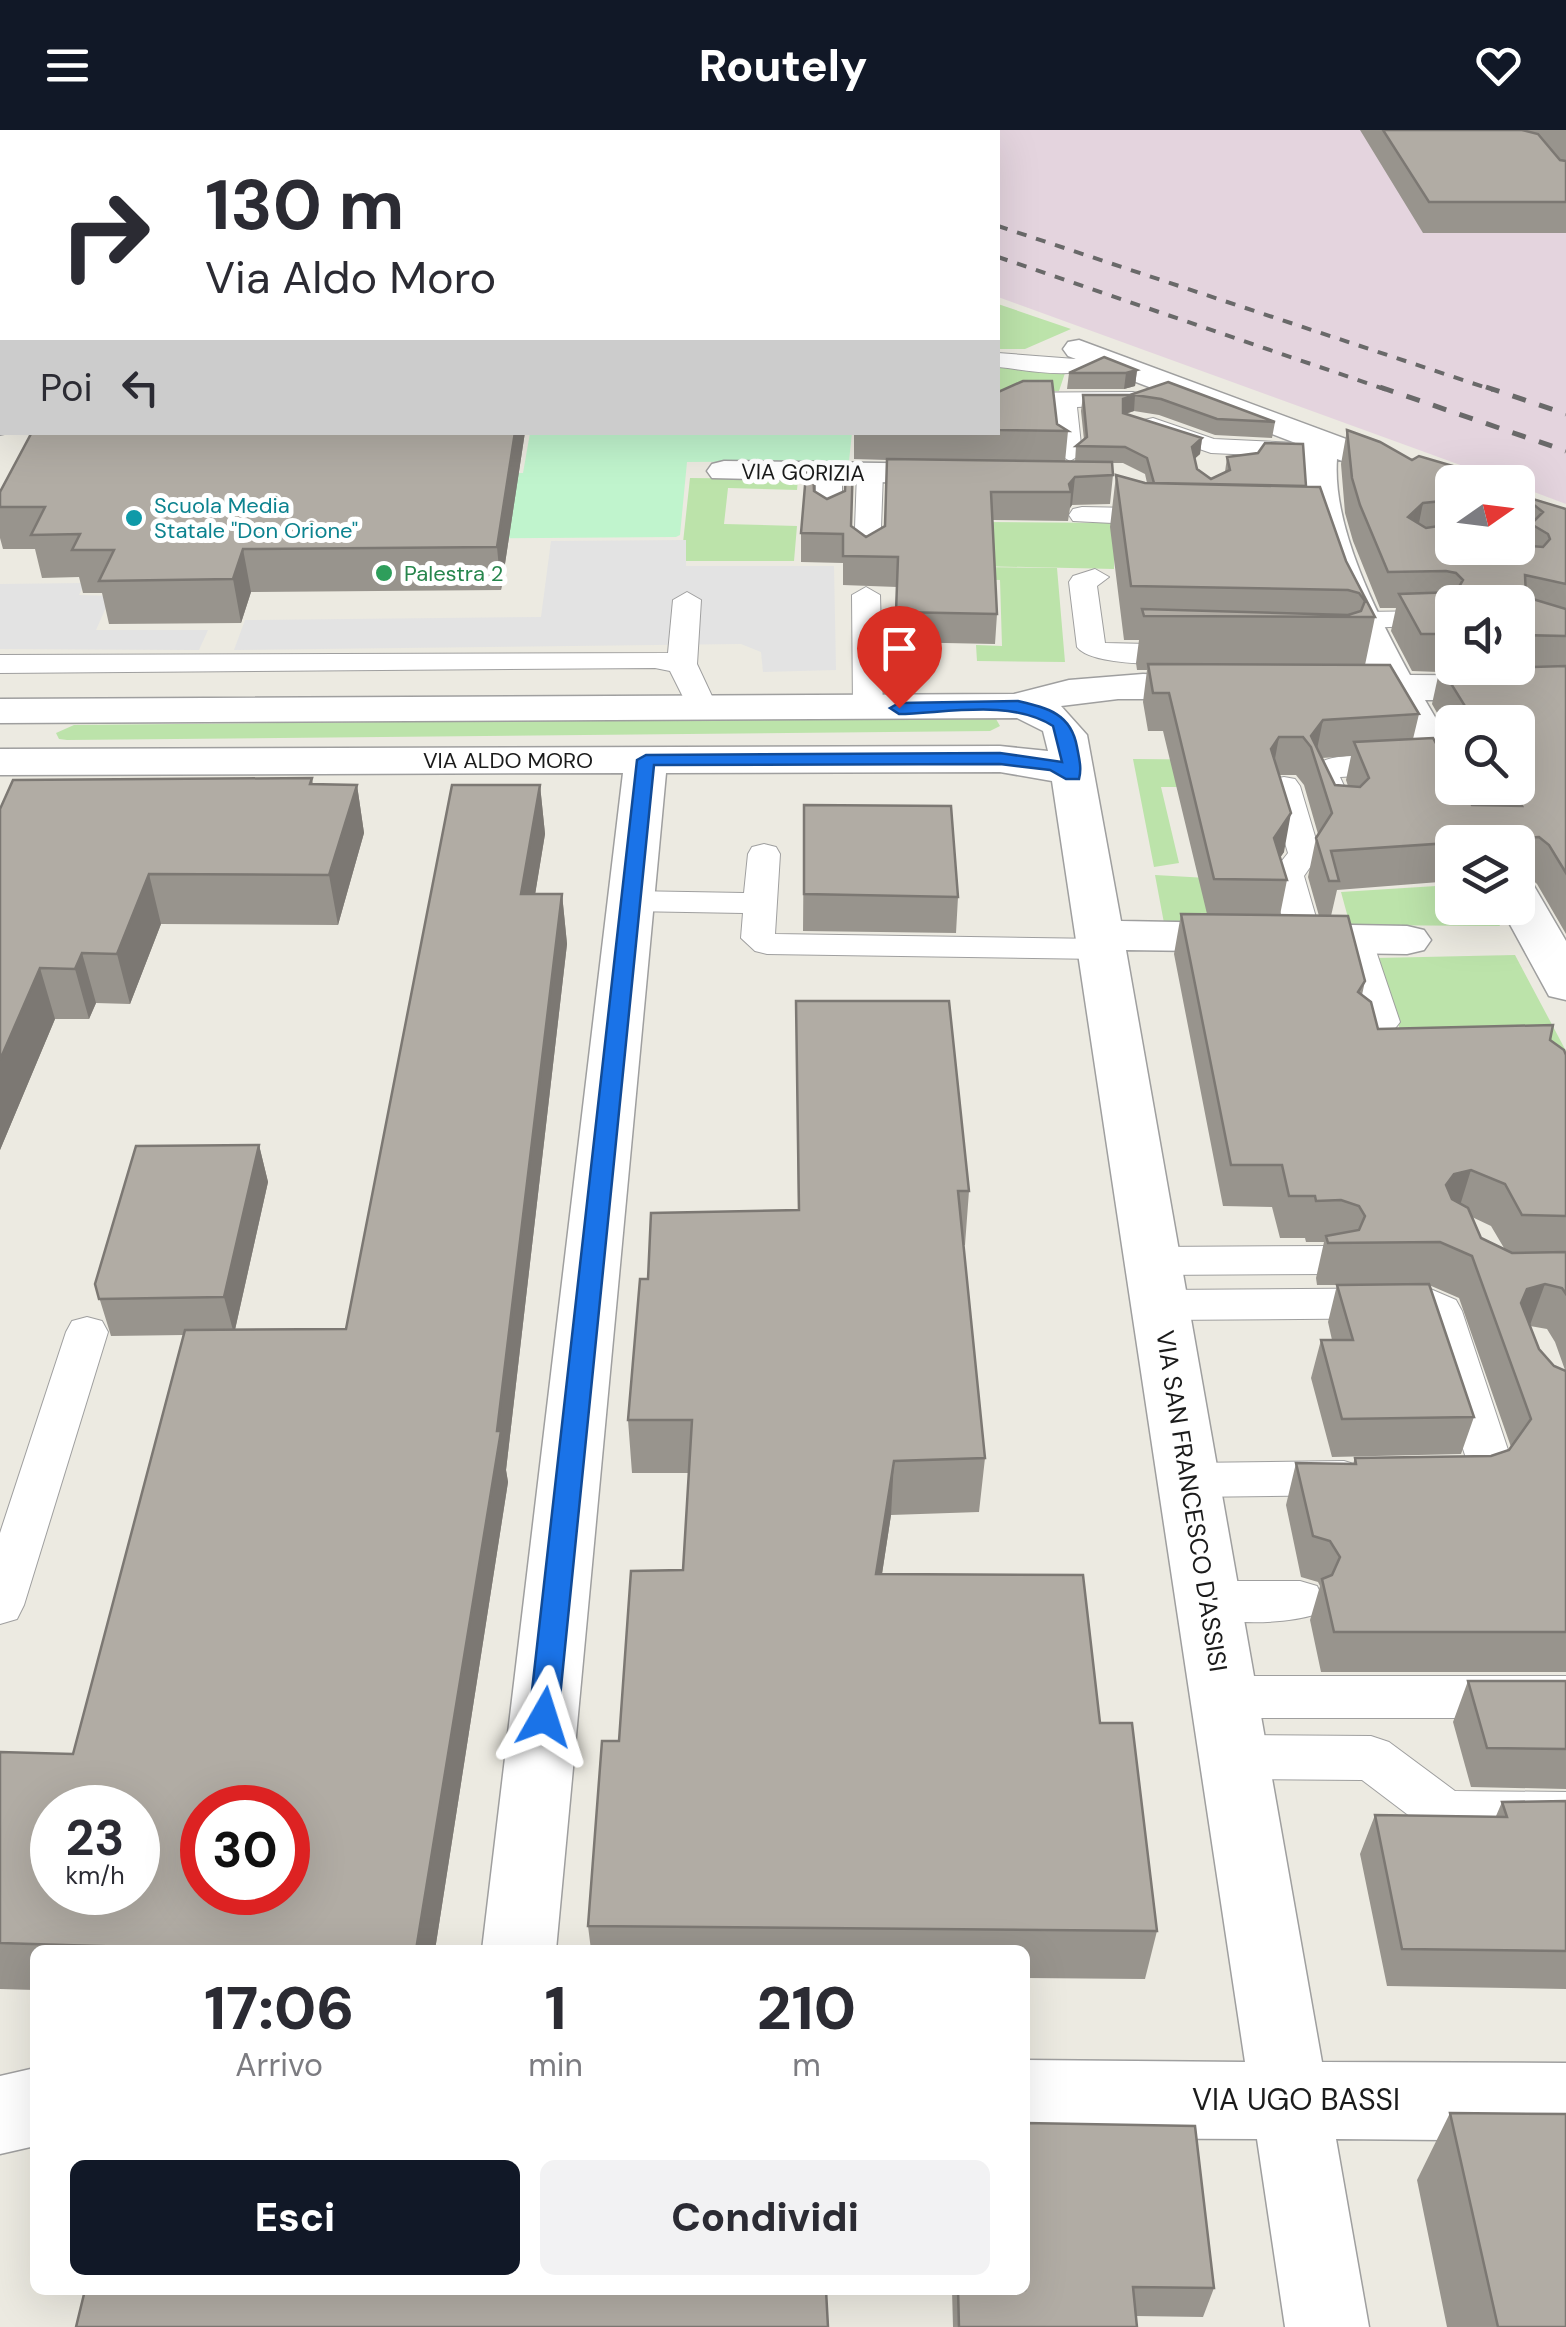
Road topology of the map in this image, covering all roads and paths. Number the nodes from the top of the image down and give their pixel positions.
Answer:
1 (1042, 348) dead end
2 (1000, 360) edge
3 (1085, 362) junction
4 (1172, 397) junction
5 (1000, 400) edge
6 (1064, 400) junction
7 (1322, 452) junction
8 (1058, 465) joint
9 (724, 471) dead end
10 (828, 472) junction
11 (870, 473) junction
12 (986, 474) edge
13 (1209, 474) edge
14 (1435, 487) edge
15 (1082, 514) dead end
16 (828, 516) edge
17 (1150, 518) joint
18 (866, 555) edge
19 (1095, 577) dead end
20 (866, 595) dead end
21 (687, 600) dead end
22 (1361, 620) junction
23 (1435, 620) edge
24 (224, 662) junction
25 (0, 664) edge
26 (682, 664) junction
27 (1251, 676) junction
28 (1398, 688) junction
29 (1566, 688) edge
30 (1018, 706) junction
31 (703, 709) junction
32 (868, 709) junction
33 (0, 712) edge
34 (206, 712) junction
35 (1435, 752) edge
36 (646, 760) junction
37 (0, 762) edge
38 (1073, 775) junction
39 (1284, 786) edge
40 (1435, 786) edge
41 (1341, 815) edge
42 (764, 854) dead end
43 (630, 901) junction
44 (761, 903) junction
45 (1539, 914) edge
46 (1304, 938) junction
47 (1355, 940) junction
48 (1407, 940) dead end
49 (1100, 942) junction
50 (1566, 986) edge
51 (1370, 1031) edge
52 (1331, 1260) edge
53 (1157, 1283) junction
54 (86, 1332) dead end
55 (1188, 1480) junction
56 (1208, 1600) junction
57 (1300, 1600) dead end
58 (0, 1605) edge
59 (1224, 1697) junction
60 (1566, 1697) edge
61 (1234, 1757) junction
62 (1566, 1814) edge
63 (520, 1945) edge
64 (1030, 2098) edge
65 (1291, 2100) junction
66 (1566, 2102) edge
67 (30, 2107) edge
68 (0, 2115) edge
69 (1328, 2327) edge

1 - 3 lane
2 - 3 lane
3 - 4 street
4 - 6 lane
4 - 7 street
4 - 7 lane
5 - 6 lane
6 - 8 lane
7 - 13 lane
7 - 14 street
7 - 22 street
8 - 17 street
9 - 10 street, VIA GORIZIA
10 - 11 street, VIA GORIZIA
10 - 16 lane
11 - 12 street, VIA GORIZIA
11 - 18 lane
15 - 17 lane
19 - 27 lane
20 - 32 lane
21 - 26 lane
22 - 23 lane
22 - 28 street
24 - 25 lane
24 - 26 lane
24 - 34 lane
26 - 31 lane
27 - 28 street
27 - 30 street
28 - 29 street
28 - 35 street
30 - 32 street, VIA ALDO MORO
30 - 38 street, VIA SAN FRANCESCO D'ASSISI
31 - 32 street, VIA ALDO MORO
31 - 34 street, VIA ALDO MORO
33 - 34 street, VIA ALDO MORO
36 - 37 street, VIA ALDO MORO
36 - 38 street, VIA ALDO MORO
36 - 43 street
38 - 49 street, VIA SAN FRANCESCO D'ASSISI
39 - 46 lane
40 - 41 lane
42 - 44 lane
43 - 44 lane
43 - 63 street
44 - 49 lane
45 - 50 street
46 - 47 street
46 - 49 street
47 - 48 street
47 - 51 lane
49 - 53 street, VIA SAN FRANCESCO D'ASSISI
52 - 53 lane
53 - 55 street, VIA SAN FRANCESCO D'ASSISI
53 - 55 lane
54 - 58 lane
55 - 56 street, VIA SAN FRANCESCO D'ASSISI
56 - 57 lane
56 - 59 street, VIA SAN FRANCESCO D'ASSISI
59 - 60 lane
59 - 61 street, VIA SAN FRANCESCO D'ASSISI
61 - 62 lane
61 - 65 street, VIA SAN FRANCESCO D'ASSISI
64 - 65 street, VIA UGO BASSI
65 - 66 street, VIA UGO BASSI
65 - 69 street, VIA SAN FRANCESCO D'ASSISI
67 - 68 street

